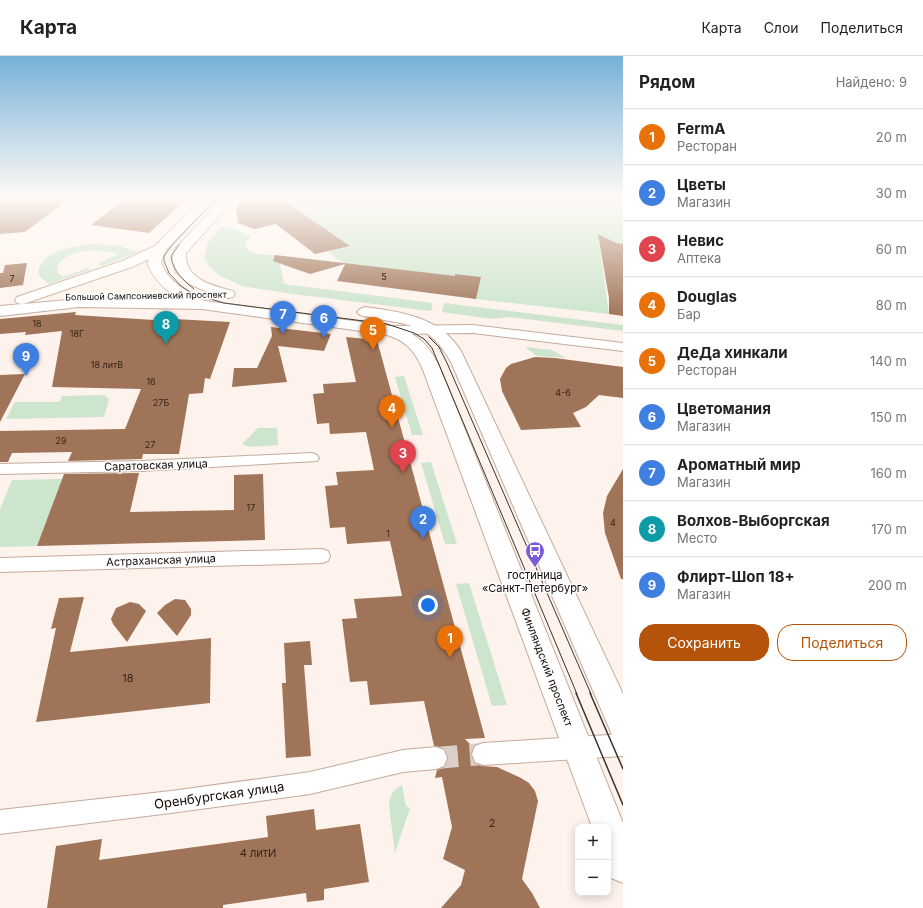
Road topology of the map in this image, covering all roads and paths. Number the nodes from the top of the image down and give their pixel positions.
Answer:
1 (172, 237) edge
2 (193, 237) edge
3 (160, 249) junction
4 (197, 284) junction
5 (228, 294) junction
6 (186, 296) junction
7 (7, 303) edge
8 (165, 304) junction
9 (202, 305) junction
10 (0, 311) edge
11 (432, 329) junction
12 (392, 330) junction
13 (411, 339) joint
14 (623, 339) edge
15 (623, 347) edge
16 (423, 350) junction
17 (312, 458) dead end
18 (0, 469) edge
19 (322, 556) dead end
20 (0, 565) edge
21 (623, 727) edge
22 (623, 745) edge
23 (578, 747) junction
24 (483, 754) tunnel mouth
25 (436, 758) tunnel mouth
26 (0, 822) edge
27 (623, 866) edge

1 - 3 main road
2 - 4 main road
3 - 6 main road
3 - 7 main road
4 - 5 main road
4 - 6 main road
5 - 6 main road, Большой Сампсониевский проспект
5 - 11 main road, Большой Сампсониевский проспект
6 - 7 main road, Большой Сампсониевский проспект
6 - 8 main road
6 - 9 main road
8 - 9 main road, Большой Сампсониевский проспект
8 - 10 main road, Большой Сампсониевский проспект
9 - 12 main road, Большой Сампсониевский проспект
11 - 12 street
11 - 14 street
11 - 15 street, Большой Сампсониевский проспект
11 - 16 street
11 - 21 main road
12 - 13 main road, Большой Сампсониевский проспект
13 - 16 main road, Финляндский проспект
16 - 23 main road, Финляндский проспект
17 - 18 street, Саратовская улица
19 - 20 street, Астраханская улица
22 - 23 street
23 - 24 street
23 - 27 main road, Финляндский проспект
25 - 26 street, Оренбургская улица

